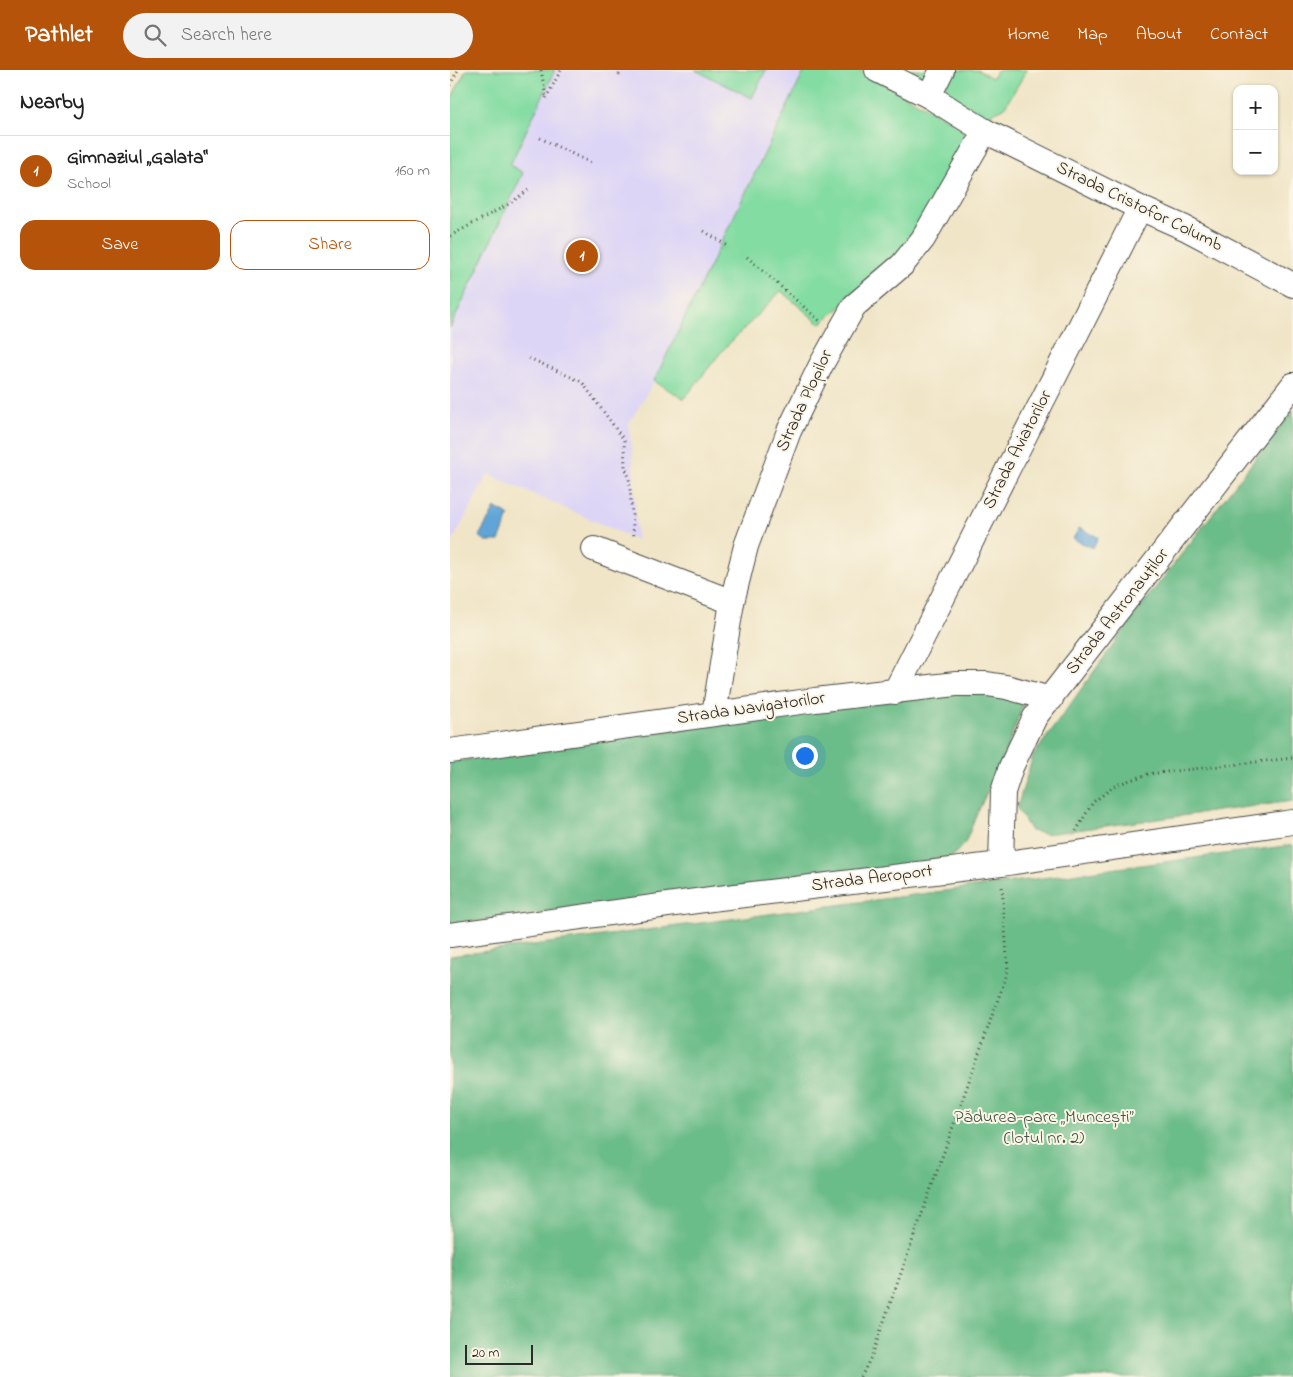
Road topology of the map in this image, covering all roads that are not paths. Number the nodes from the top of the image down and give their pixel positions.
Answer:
1 (877, 70) edge
2 (942, 70) edge
3 (929, 96) junction
4 (985, 131) junction
5 (1140, 208) junction
6 (1293, 285) edge
7 (1293, 385) edge
8 (594, 549) dead end
9 (732, 602) junction
10 (895, 692) junction
11 (1051, 699) junction
12 (714, 714) junction
13 (450, 751) edge
14 (1293, 822) edge
15 (1001, 864) junction
16 (450, 935) edge

1 - 3 street, Strada Cristofor Columb
2 - 3 street
3 - 4 street, Strada Cristofor Columb
4 - 5 street, Strada Cristofor Columb
4 - 9 street, Strada Plopilor
5 - 6 street, Strada Cristofor Columb
5 - 10 street, Strada Aviatorilor
7 - 11 street, Strada Astronauților
8 - 9 street
9 - 12 street, Strada Plopilor
10 - 11 street, Strada Navigatorilor
10 - 12 street, Strada Navigatorilor
11 - 15 street, Strada Astronauților
12 - 13 street, Strada Navigatorilor
14 - 15 street, Strada Aeroport
15 - 16 street, Strada Aeroport

